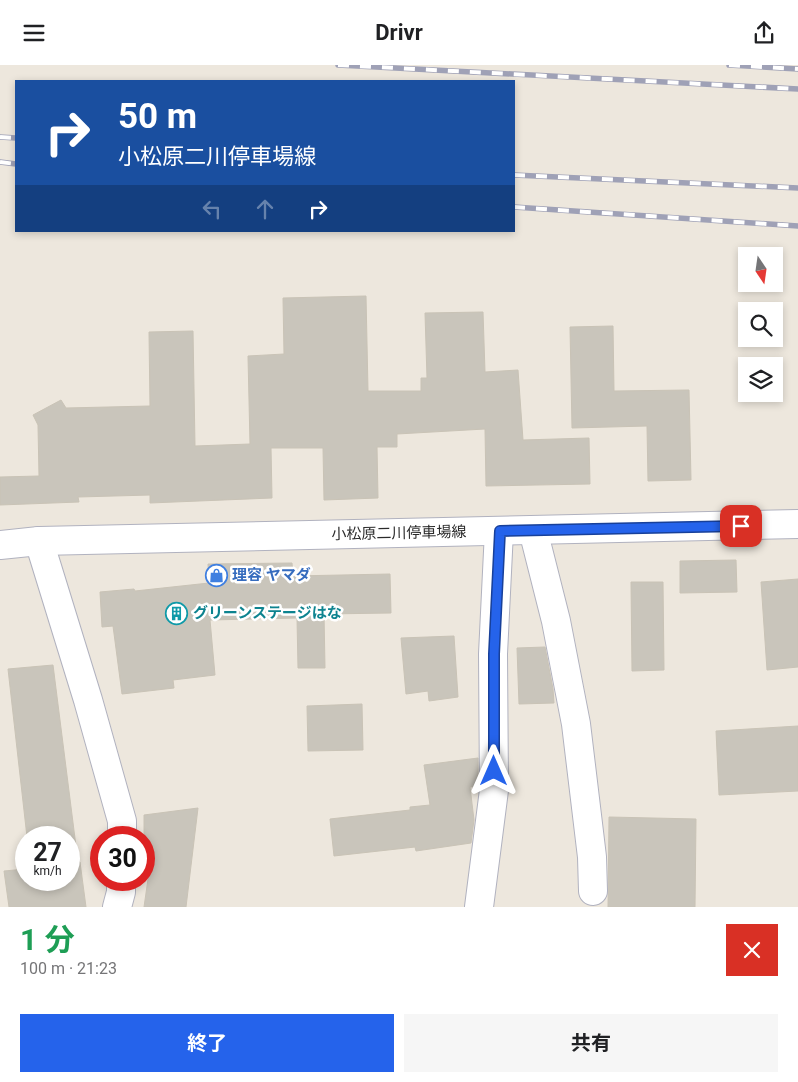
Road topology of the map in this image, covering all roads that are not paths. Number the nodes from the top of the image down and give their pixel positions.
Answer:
1 (798, 524) edge
2 (500, 531) junction
3 (533, 531) junction
4 (39, 541) junction
5 (0, 545) edge
6 (122, 826) edge
7 (121, 891) edge
8 (593, 891) dead end
9 (117, 907) edge
10 (479, 907) edge

1 - 3 street, 小松原二川停車場線
2 - 3 street, 小松原二川停車場線
2 - 4 street, 小松原二川停車場線
2 - 10 street
3 - 8 street
4 - 5 street, 小松原二川停車場線
4 - 6 street
7 - 9 street

